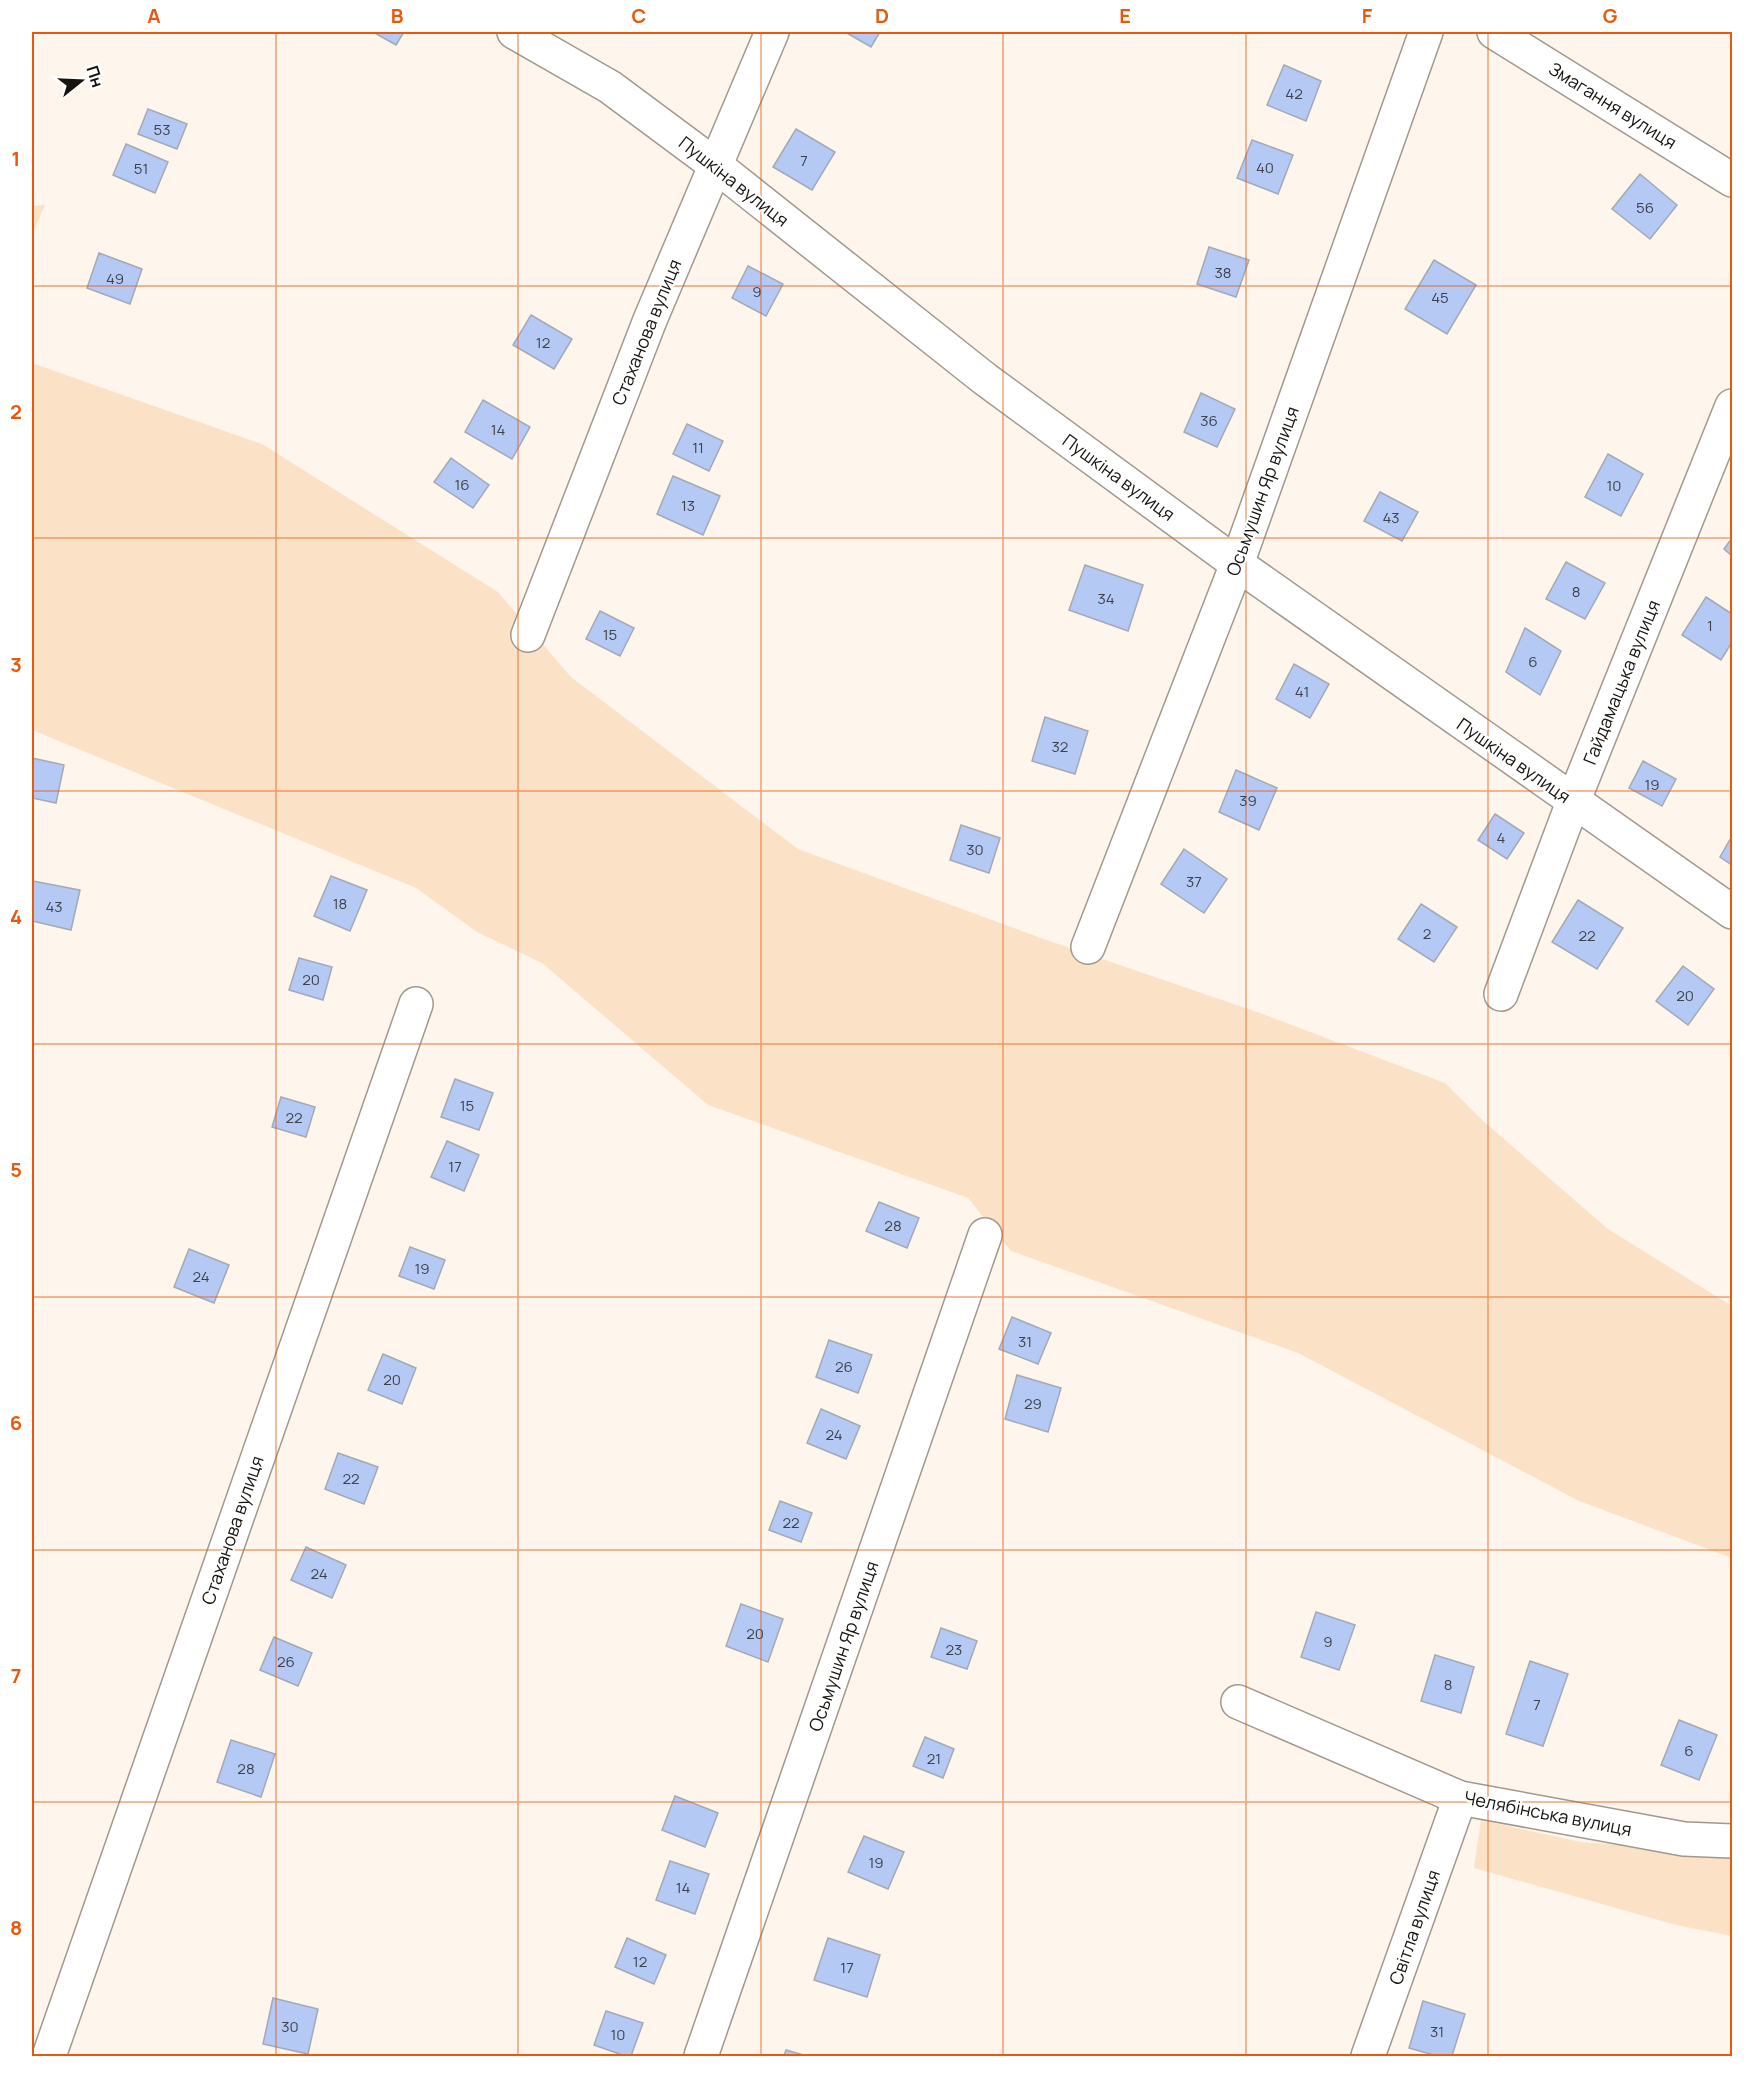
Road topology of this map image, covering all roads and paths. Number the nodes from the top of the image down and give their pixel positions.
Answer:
1 (514, 32) edge
2 (772, 32) edge
3 (1426, 32) edge
4 (1494, 32) edge
5 (715, 165) junction
6 (1732, 180) edge
7 (1732, 406) edge
8 (1237, 564) junction
9 (528, 635) dead end
10 (1573, 802) junction
11 (1732, 912) edge
12 (1088, 947) dead end
13 (1501, 994) dead end
14 (416, 1004) dead end
15 (985, 1235) dead end
16 (1238, 1702) dead end
17 (1460, 1798) junction
18 (1732, 1841) edge
19 (49, 2056) edge
20 (701, 2056) edge
21 (1368, 2056) edge

1 - 5 street, Пушкіна вулиця
2 - 5 street, Стаханова вулиця
3 - 8 street, Осьмушин Яр вулиця
4 - 6 street, Змагання вулиця
5 - 8 street, Пушкіна вулиця
5 - 9 street, Стаханова вулиця
7 - 10 street, Гайдамацька вулиця
8 - 10 street, Пушкіна вулиця
8 - 12 street, Осьмушин Яр вулиця
10 - 11 street, Пушкіна вулиця
10 - 13 street, Гайдамацька вулиця
14 - 19 street, Стаханова вулиця
15 - 20 street, Осьмушин Яр вулиця
16 - 17 street, Челябінська вулиця
17 - 18 street, Челябінська вулиця
17 - 21 street, Світла вулиця

